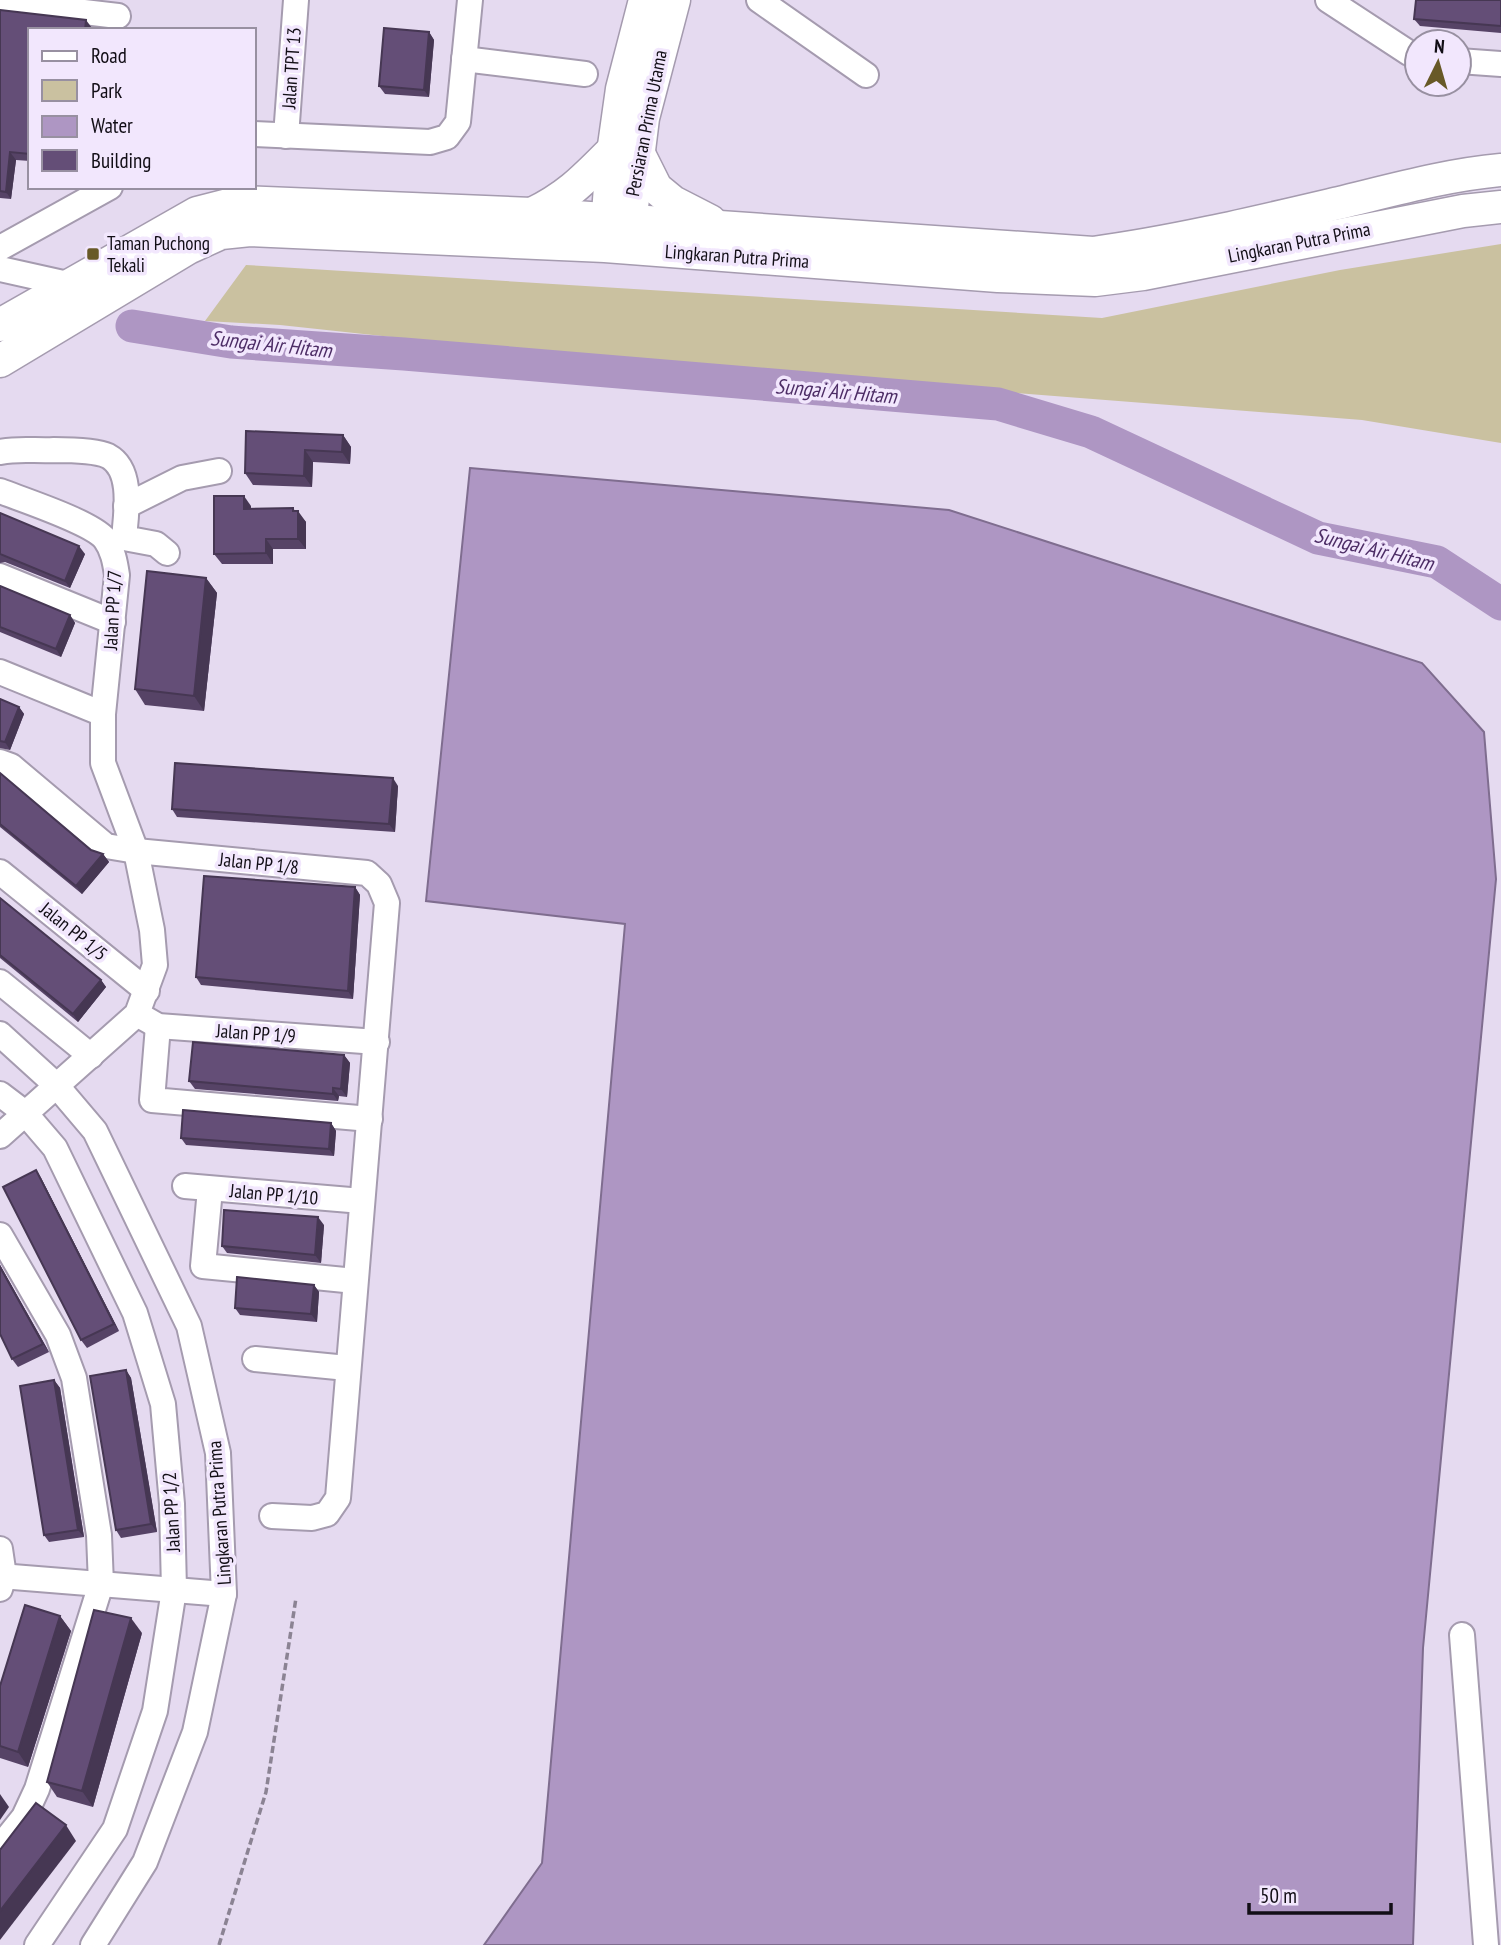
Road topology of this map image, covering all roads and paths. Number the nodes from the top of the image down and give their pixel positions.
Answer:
1 (296, 0) edge
2 (470, 0) edge
3 (645, 0) edge
4 (674, 0) edge
5 (759, 0) edge
6 (1328, 0) edge
7 (0, 2) edge
8 (118, 15) edge
9 (1403, 49) edge
10 (464, 59) junction
11 (1473, 62) edge
12 (1501, 64) edge
13 (585, 74) dead end
14 (866, 75) dead end
15 (256, 134) edge
16 (286, 136) junction
17 (626, 151) junction
18 (1501, 170) edge
19 (105, 189) edge
20 (1501, 207) edge
21 (532, 214) junction
22 (718, 226) junction
23 (617, 233) junction
24 (0, 248) edge
25 (0, 269) edge
26 (73, 284) junction
27 (112, 295) junction
28 (0, 325) edge
29 (0, 361) edge
30 (0, 452) edge
31 (219, 471) dead end
32 (0, 491) edge
33 (126, 506) junction
34 (167, 553) dead end
35 (0, 576) edge
36 (113, 622) junction
37 (0, 672) edge
38 (103, 714) junction
39 (0, 761) edge
40 (136, 851) junction
41 (0, 872) edge
42 (0, 982) edge
43 (147, 991) junction
44 (148, 1020) junction
45 (0, 1034) edge
46 (377, 1042) junction
47 (91, 1056) junction
48 (56, 1085) junction
49 (0, 1094) edge
50 (25, 1113) junction
51 (370, 1119) junction
52 (0, 1136) edge
53 (185, 1186) dead end
54 (210, 1189) junction
55 (362, 1201) junction
56 (0, 1234) edge
57 (355, 1281) junction
58 (255, 1359) dead end
59 (347, 1368) junction
60 (272, 1516) dead end
61 (0, 1549) edge
62 (1, 1580) edge
63 (101, 1584) junction
64 (174, 1590) junction
65 (224, 1594) junction
66 (296, 1598) dead end
67 (1462, 1635) dead end
68 (0, 1847) edge
69 (37, 1945) edge
70 (93, 1945) edge
71 (219, 1945) edge
72 (1486, 1945) edge

1 - 16 street, Jalan TPT 13
2 - 10 street
3 - 17 main road, Persiaran Prima Utama
4 - 17 main road, Persiaran Prima Utama
5 - 14 street
6 - 9 street
7 - 8 street
10 - 13 street
10 - 16 street
11 - 12 street
15 - 16 street
17 - 21 main road
17 - 22 main road
17 - 23 main road, Persiaran Prima Utama
18 - 22 main road, Lingkaran Putra Prima
19 - 24 street
20 - 23 main road, Lingkaran Putra Prima
21 - 23 main road, Lingkaran Putra Prima
21 - 26 main road, Lingkaran Putra Prima
22 - 23 main road, Lingkaran Putra Prima
23 - 27 main road, Lingkaran Putra Prima
25 - 26 street
26 - 27 street
26 - 28 main road, Lingkaran Putra Prima
27 - 29 main road, Lingkaran Putra Prima
30 - 33 street
31 - 33 street
32 - 36 street, Jalan PP 1/7
33 - 34 street
35 - 36 street
36 - 38 street, Jalan PP 1/7
37 - 38 street
38 - 40 street, Jalan PP 1/7
39 - 40 street, Jalan PP 1/8
40 - 43 street, Jalan PP 1/7
40 - 46 street, Jalan PP 1/8
41 - 43 street, Jalan PP 1/5
42 - 47 street
43 - 44 street, Jalan PP 1/7
44 - 46 street, Jalan PP 1/9
44 - 47 street
44 - 51 street
45 - 48 street, Lingkaran Putra Prima
46 - 51 street
47 - 48 street
48 - 50 street
48 - 65 street, Lingkaran Putra Prima
49 - 50 street, Jalan PP 1/2
50 - 52 street
50 - 64 street, Jalan PP 1/2
51 - 55 street
53 - 54 street, Jalan PP 1/10
54 - 55 street, Jalan PP 1/10
54 - 57 street
55 - 57 street
56 - 63 street
57 - 59 street
58 - 59 street
59 - 60 street
61 - 62 street
62 - 63 street
63 - 64 street
63 - 68 street
64 - 65 street
64 - 69 street, Jalan PP 1/2
65 - 70 street, Lingkaran Putra Prima
66 - 71 path
67 - 72 street

